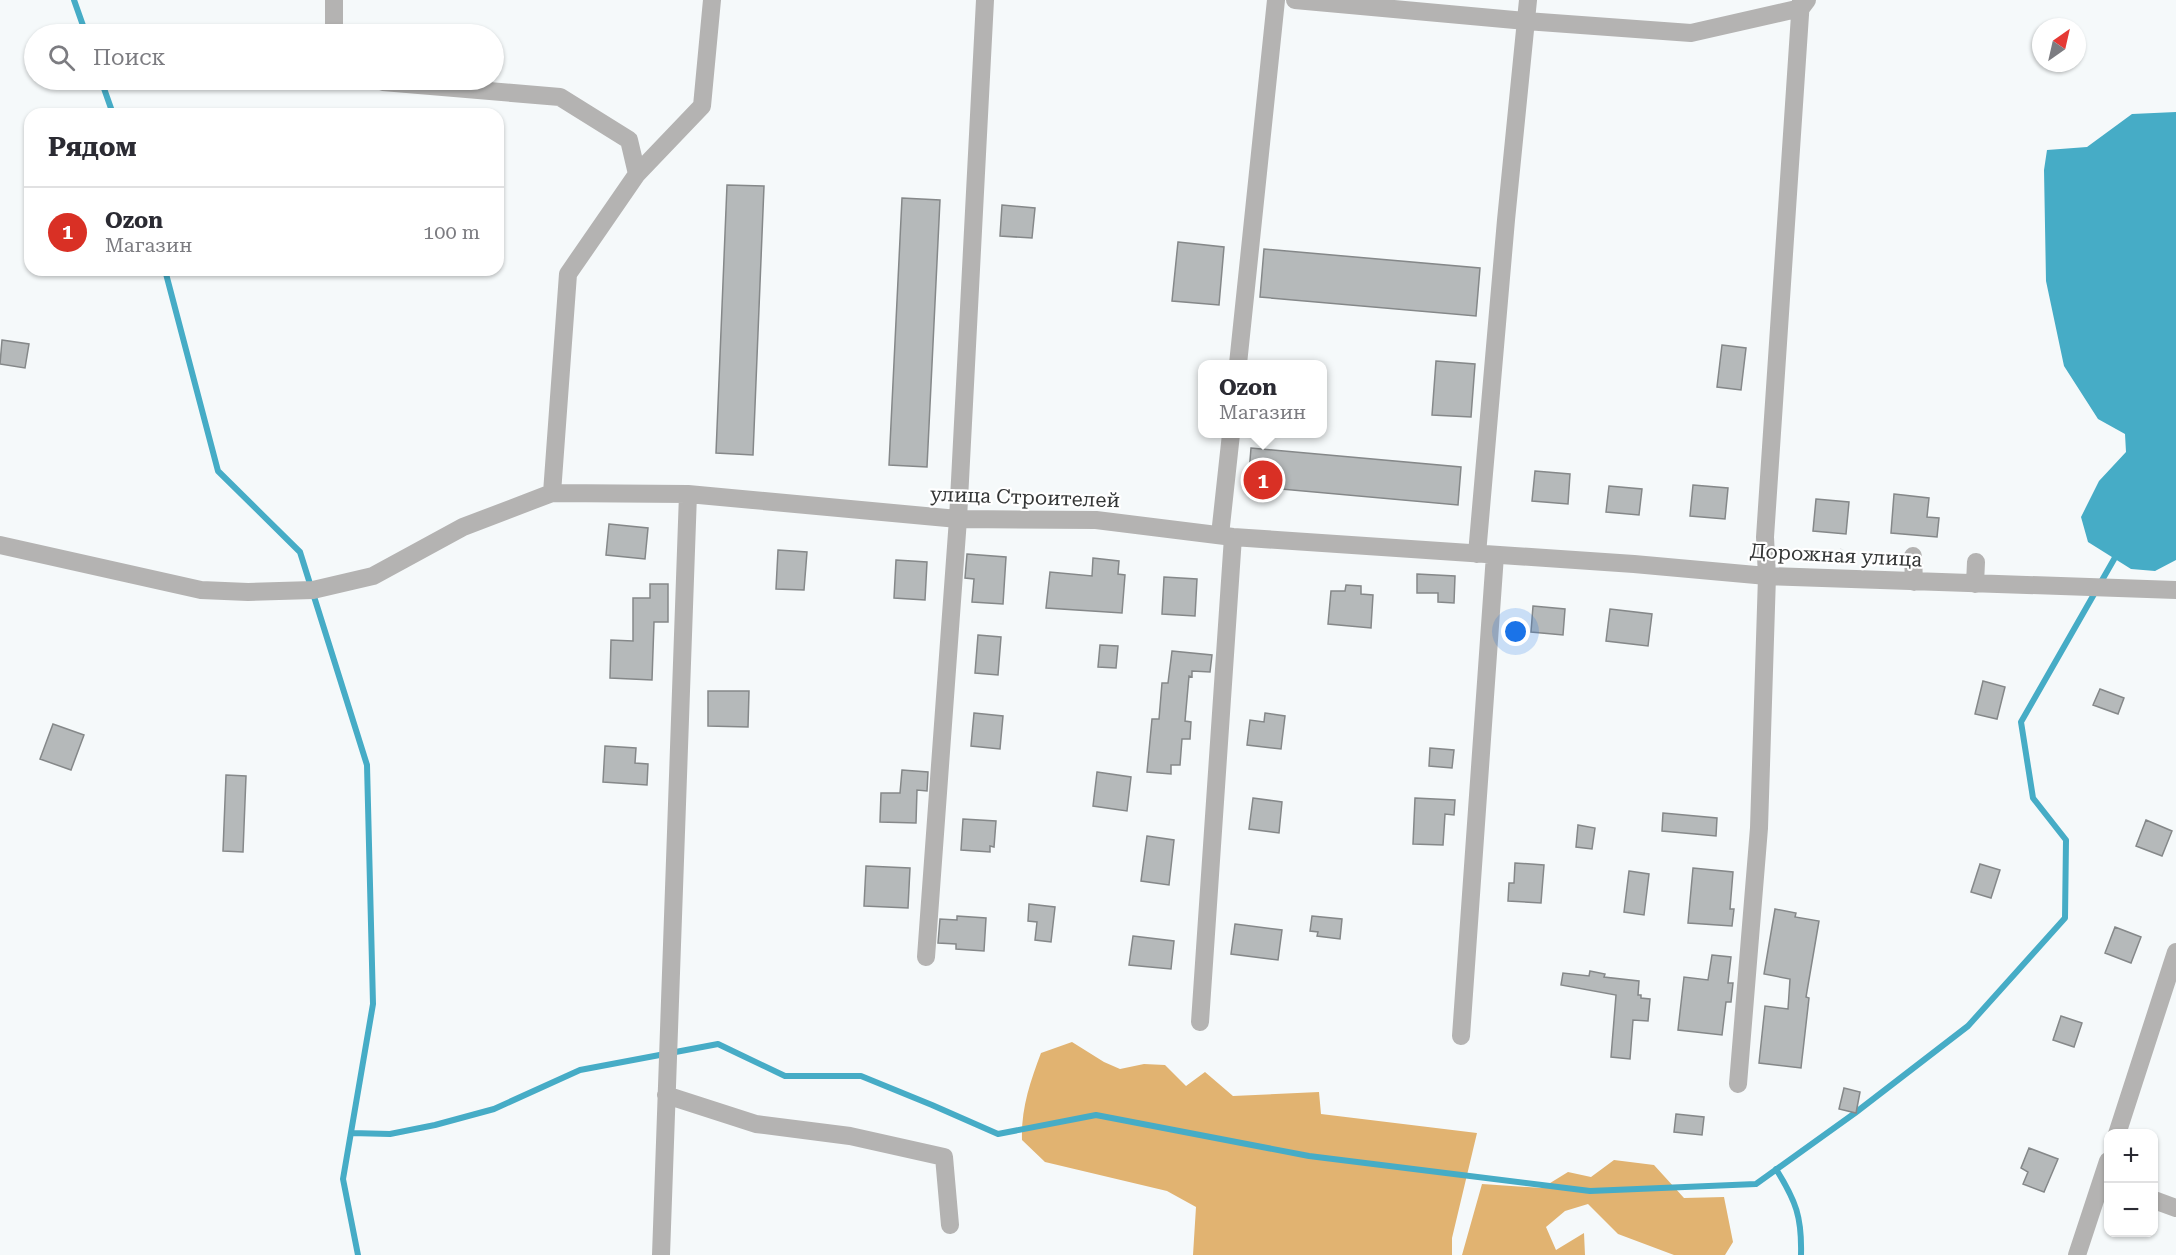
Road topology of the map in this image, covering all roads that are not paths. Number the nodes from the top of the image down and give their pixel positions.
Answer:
1 (334, 0) edge
2 (712, 0) edge
3 (985, 0) edge
4 (1276, 0) edge
5 (1295, 0) edge
6 (1528, 0) edge
7 (1803, 3) edge
8 (1526, 21) junction
9 (334, 24) edge
10 (478, 90) edge
11 (637, 174) junction
12 (1238, 360) edge
13 (1231, 438) edge
14 (552, 493) junction
15 (688, 494) junction
16 (958, 519) junction
17 (1227, 536) junction
18 (0, 545) edge
19 (1486, 555) junction
20 (1913, 556) dead end
21 (1976, 562) dead end
22 (1767, 576) junction
23 (1914, 582) junction
24 (1975, 584) junction
25 (2176, 591) edge
26 (2176, 952) edge
27 (926, 957) dead end
28 (1200, 1022) dead end
29 (1461, 1036) dead end
30 (1738, 1084) dead end
31 (666, 1095) junction
32 (2120, 1129) edge
33 (2105, 1183) edge
34 (2158, 1201) edge
35 (2176, 1208) edge
36 (950, 1225) dead end
37 (661, 1255) edge
38 (2077, 1255) edge

1 - 9 street
2 - 11 street
3 - 16 street
4 - 12 street
5 - 8 street
6 - 8 street
7 - 8 street
7 - 22 street
8 - 19 street
10 - 11 street
11 - 14 street
13 - 17 street
14 - 15 street, улица Строителей
14 - 18 street
15 - 16 street, улица Строителей
15 - 31 street
16 - 17 street, улица Строителей
16 - 27 street
17 - 19 street, улица Строителей
17 - 28 street
19 - 22 street, Дорожная улица
19 - 29 street
20 - 23 street
21 - 24 street
22 - 23 street, Дорожная улица
22 - 30 street
23 - 24 street, Дорожная улица
24 - 25 street, Дорожная улица
26 - 32 street
31 - 36 street
31 - 37 street
33 - 38 street
34 - 35 street

